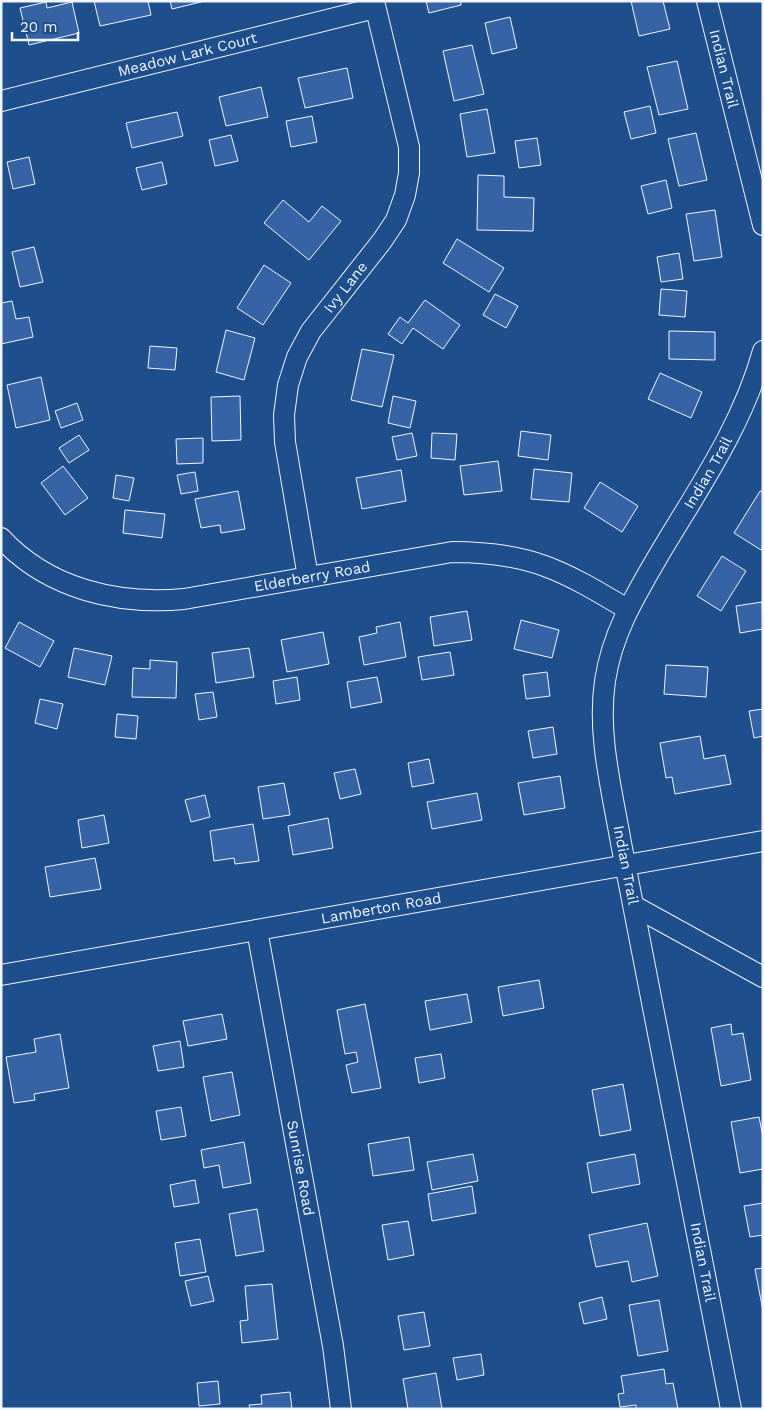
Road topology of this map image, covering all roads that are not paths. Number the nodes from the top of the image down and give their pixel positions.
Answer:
1 (707, 1) edge
2 (374, 4) edge
3 (1, 101) edge
4 (763, 225) edge
5 (763, 351) edge
6 (1, 538) edge
7 (308, 576) junction
8 (627, 609) junction
9 (763, 841) edge
10 (626, 865) junction
11 (634, 906) junction
12 (257, 930) junction
13 (1, 975) edge
14 (763, 977) edge
15 (341, 1409) edge
16 (731, 1409) edge

1 - 4 street, Indian Trail
2 - 3 street, Meadow Lark Court
2 - 7 street, Ivy Lane
5 - 8 street, Indian Trail
6 - 7 street, Elderberry Road
7 - 8 street, Elderberry Road
8 - 10 street, Indian Trail
9 - 10 street, Lamberton Road
10 - 11 street, Indian Trail
10 - 12 street, Lamberton Road
11 - 14 street
11 - 16 street, Indian Trail
12 - 13 street, Lamberton Road
12 - 15 street, Sunrise Road

